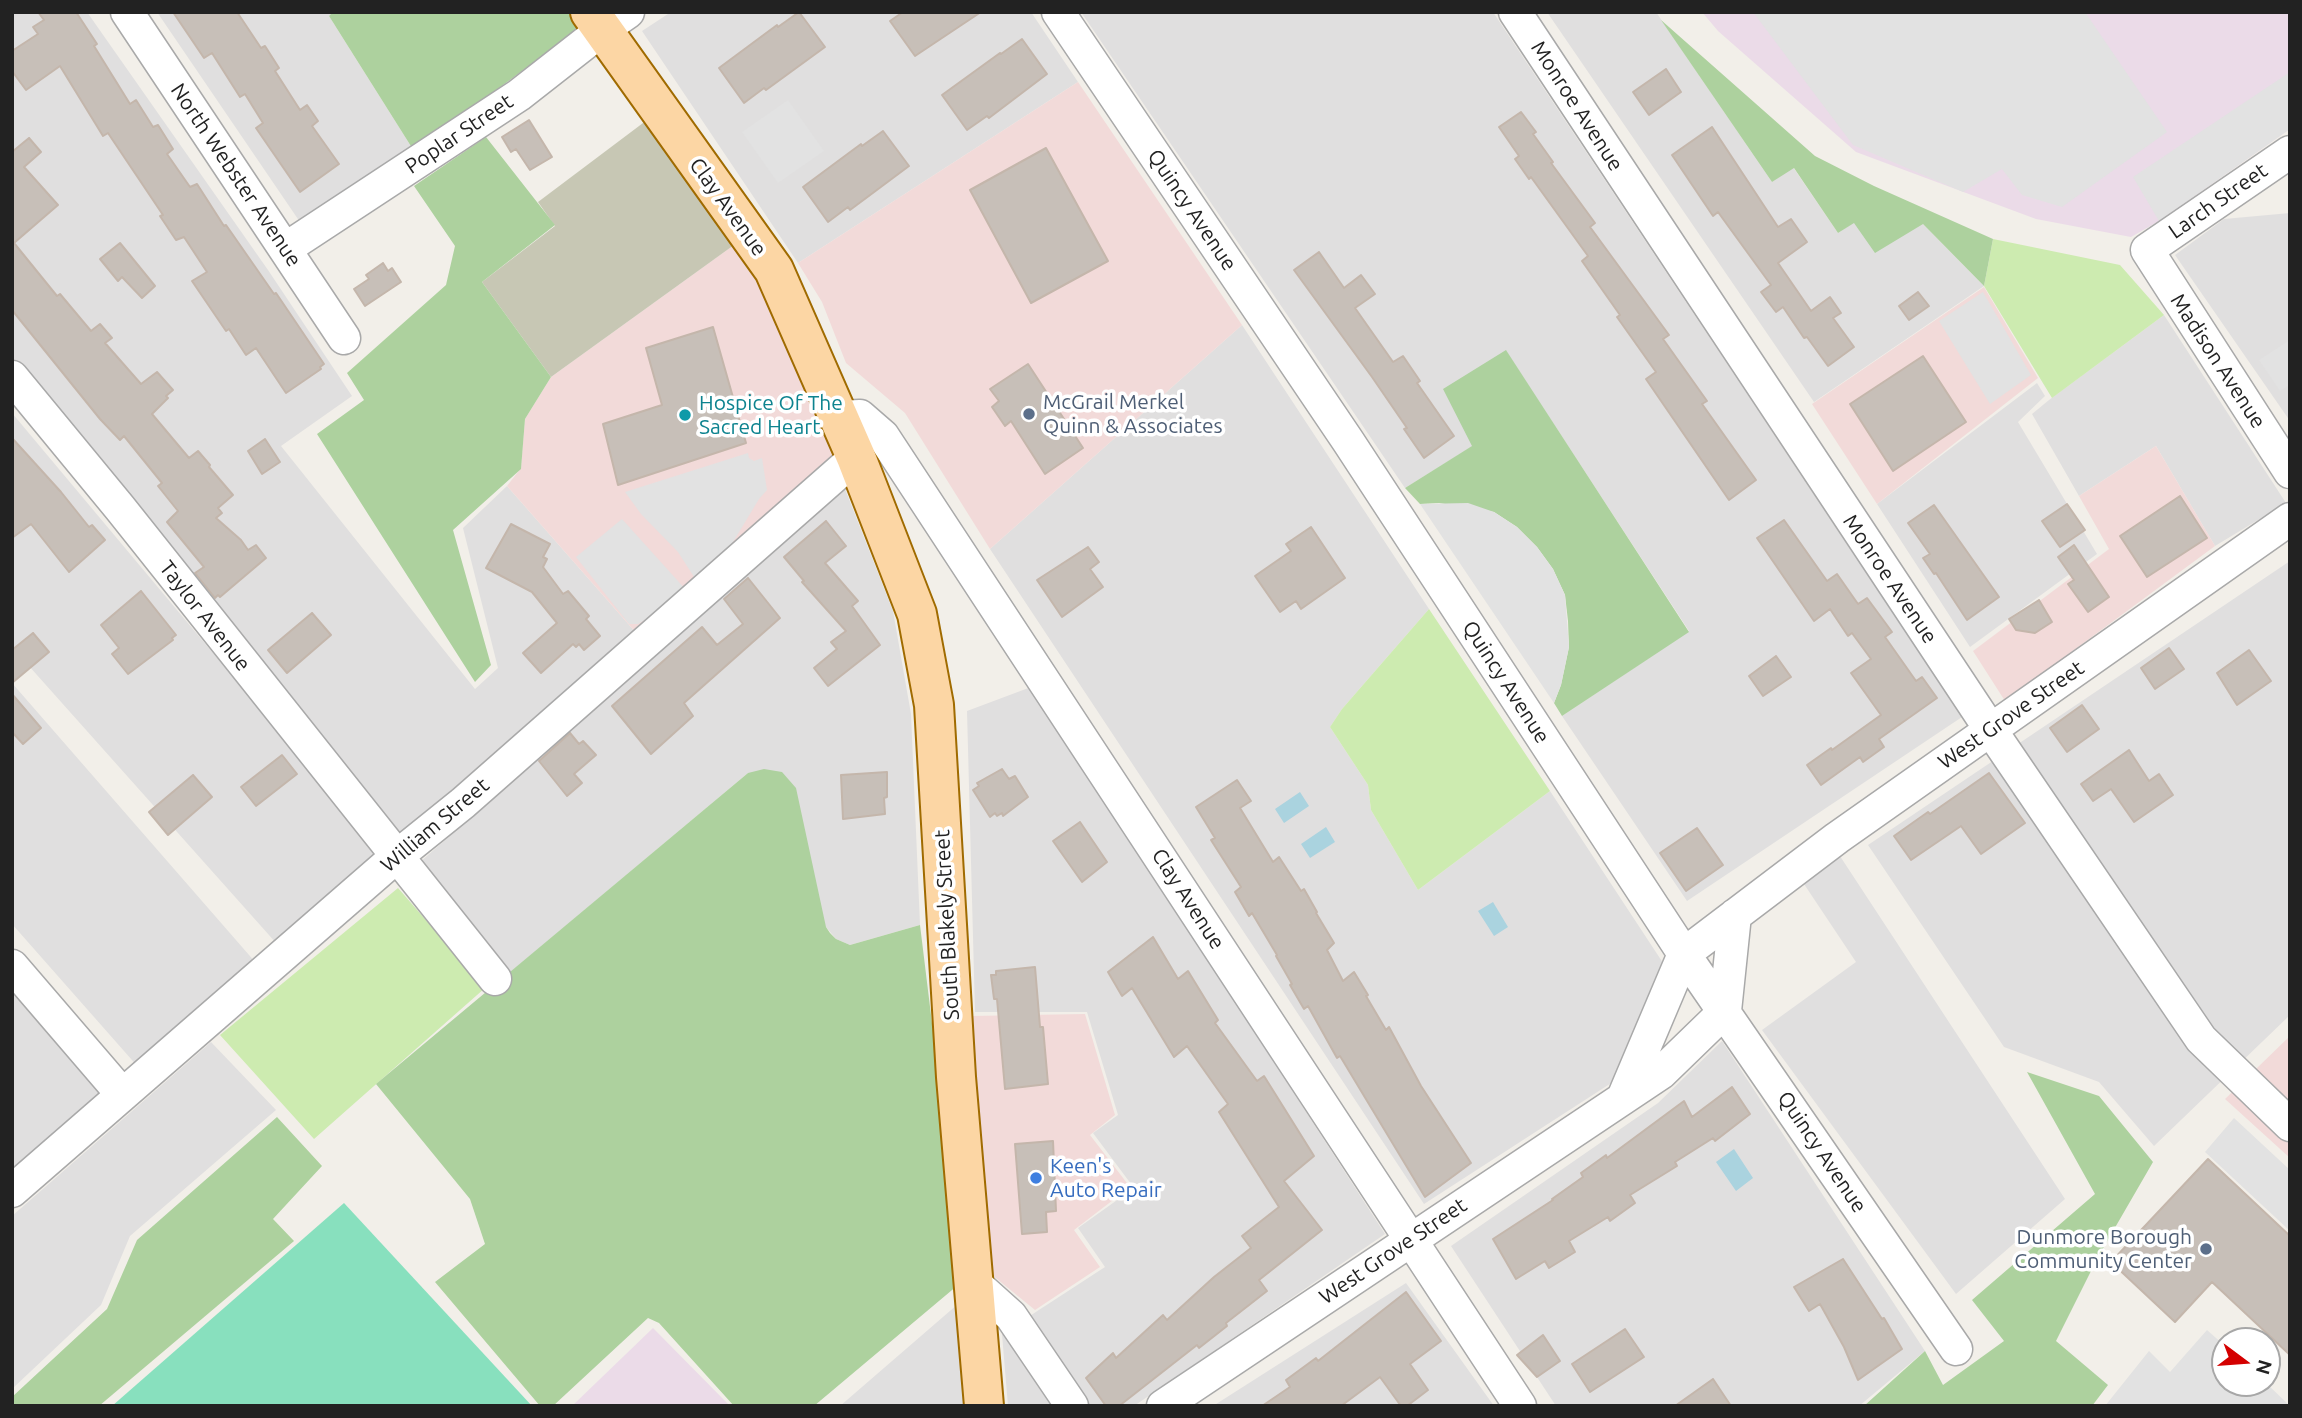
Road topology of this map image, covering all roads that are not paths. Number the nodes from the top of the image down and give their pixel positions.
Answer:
1 (127, 12) edge
2 (1058, 12) edge
3 (1515, 12) edge
4 (607, 18) edge
5 (2290, 152) edge
6 (285, 249) junction
7 (2147, 250) joint
8 (344, 338) dead end
9 (12, 377) edge
10 (839, 417) junction
11 (856, 457) junction
12 (2290, 472) edge
13 (2290, 519) edge
14 (1990, 729) junction
15 (396, 857) junction
16 (1735, 915) junction
17 (1684, 954) junction
18 (12, 966) edge
19 (495, 979) dead end
20 (1725, 1011) junction
21 (122, 1094) junction
22 (1623, 1098) junction
23 (2290, 1125) edge
24 (12, 1191) edge
25 (1412, 1239) junction
26 (972, 1281) junction
27 (1956, 1349) dead end
28 (984, 1406) edge
29 (1072, 1406) edge
30 (1163, 1406) edge
31 (1520, 1406) edge

1 - 6 street, North Webster Avenue
2 - 17 street, Quincy Avenue
3 - 14 street, Monroe Avenue
4 - 6 street, Poplar Street
4 - 10 main road, Clay Avenue
5 - 7 street, Larch Street
6 - 8 street, North Webster Avenue
7 - 12 street, Madison Avenue
9 - 15 street, Taylor Avenue
10 - 11 main road, Clay Avenue
10 - 25 street, Clay Avenue
11 - 15 street, William Street
11 - 26 main road, South Blakely Street
13 - 14 street, West Grove Street
14 - 16 street, West Grove Street
14 - 23 street, Monroe Avenue
15 - 19 street, Taylor Avenue
15 - 21 street, William Street
16 - 17 street, West Grove Street
16 - 20 street
17 - 20 street, Quincy Avenue
17 - 22 street, West Grove Street
18 - 21 street
20 - 22 street, West Grove Street
20 - 27 street, Quincy Avenue
21 - 24 street, William Street
22 - 25 street, West Grove Street
25 - 30 street, West Grove Street
25 - 31 street, Clay Avenue
26 - 28 main road, South Blakely Street
26 - 29 street

